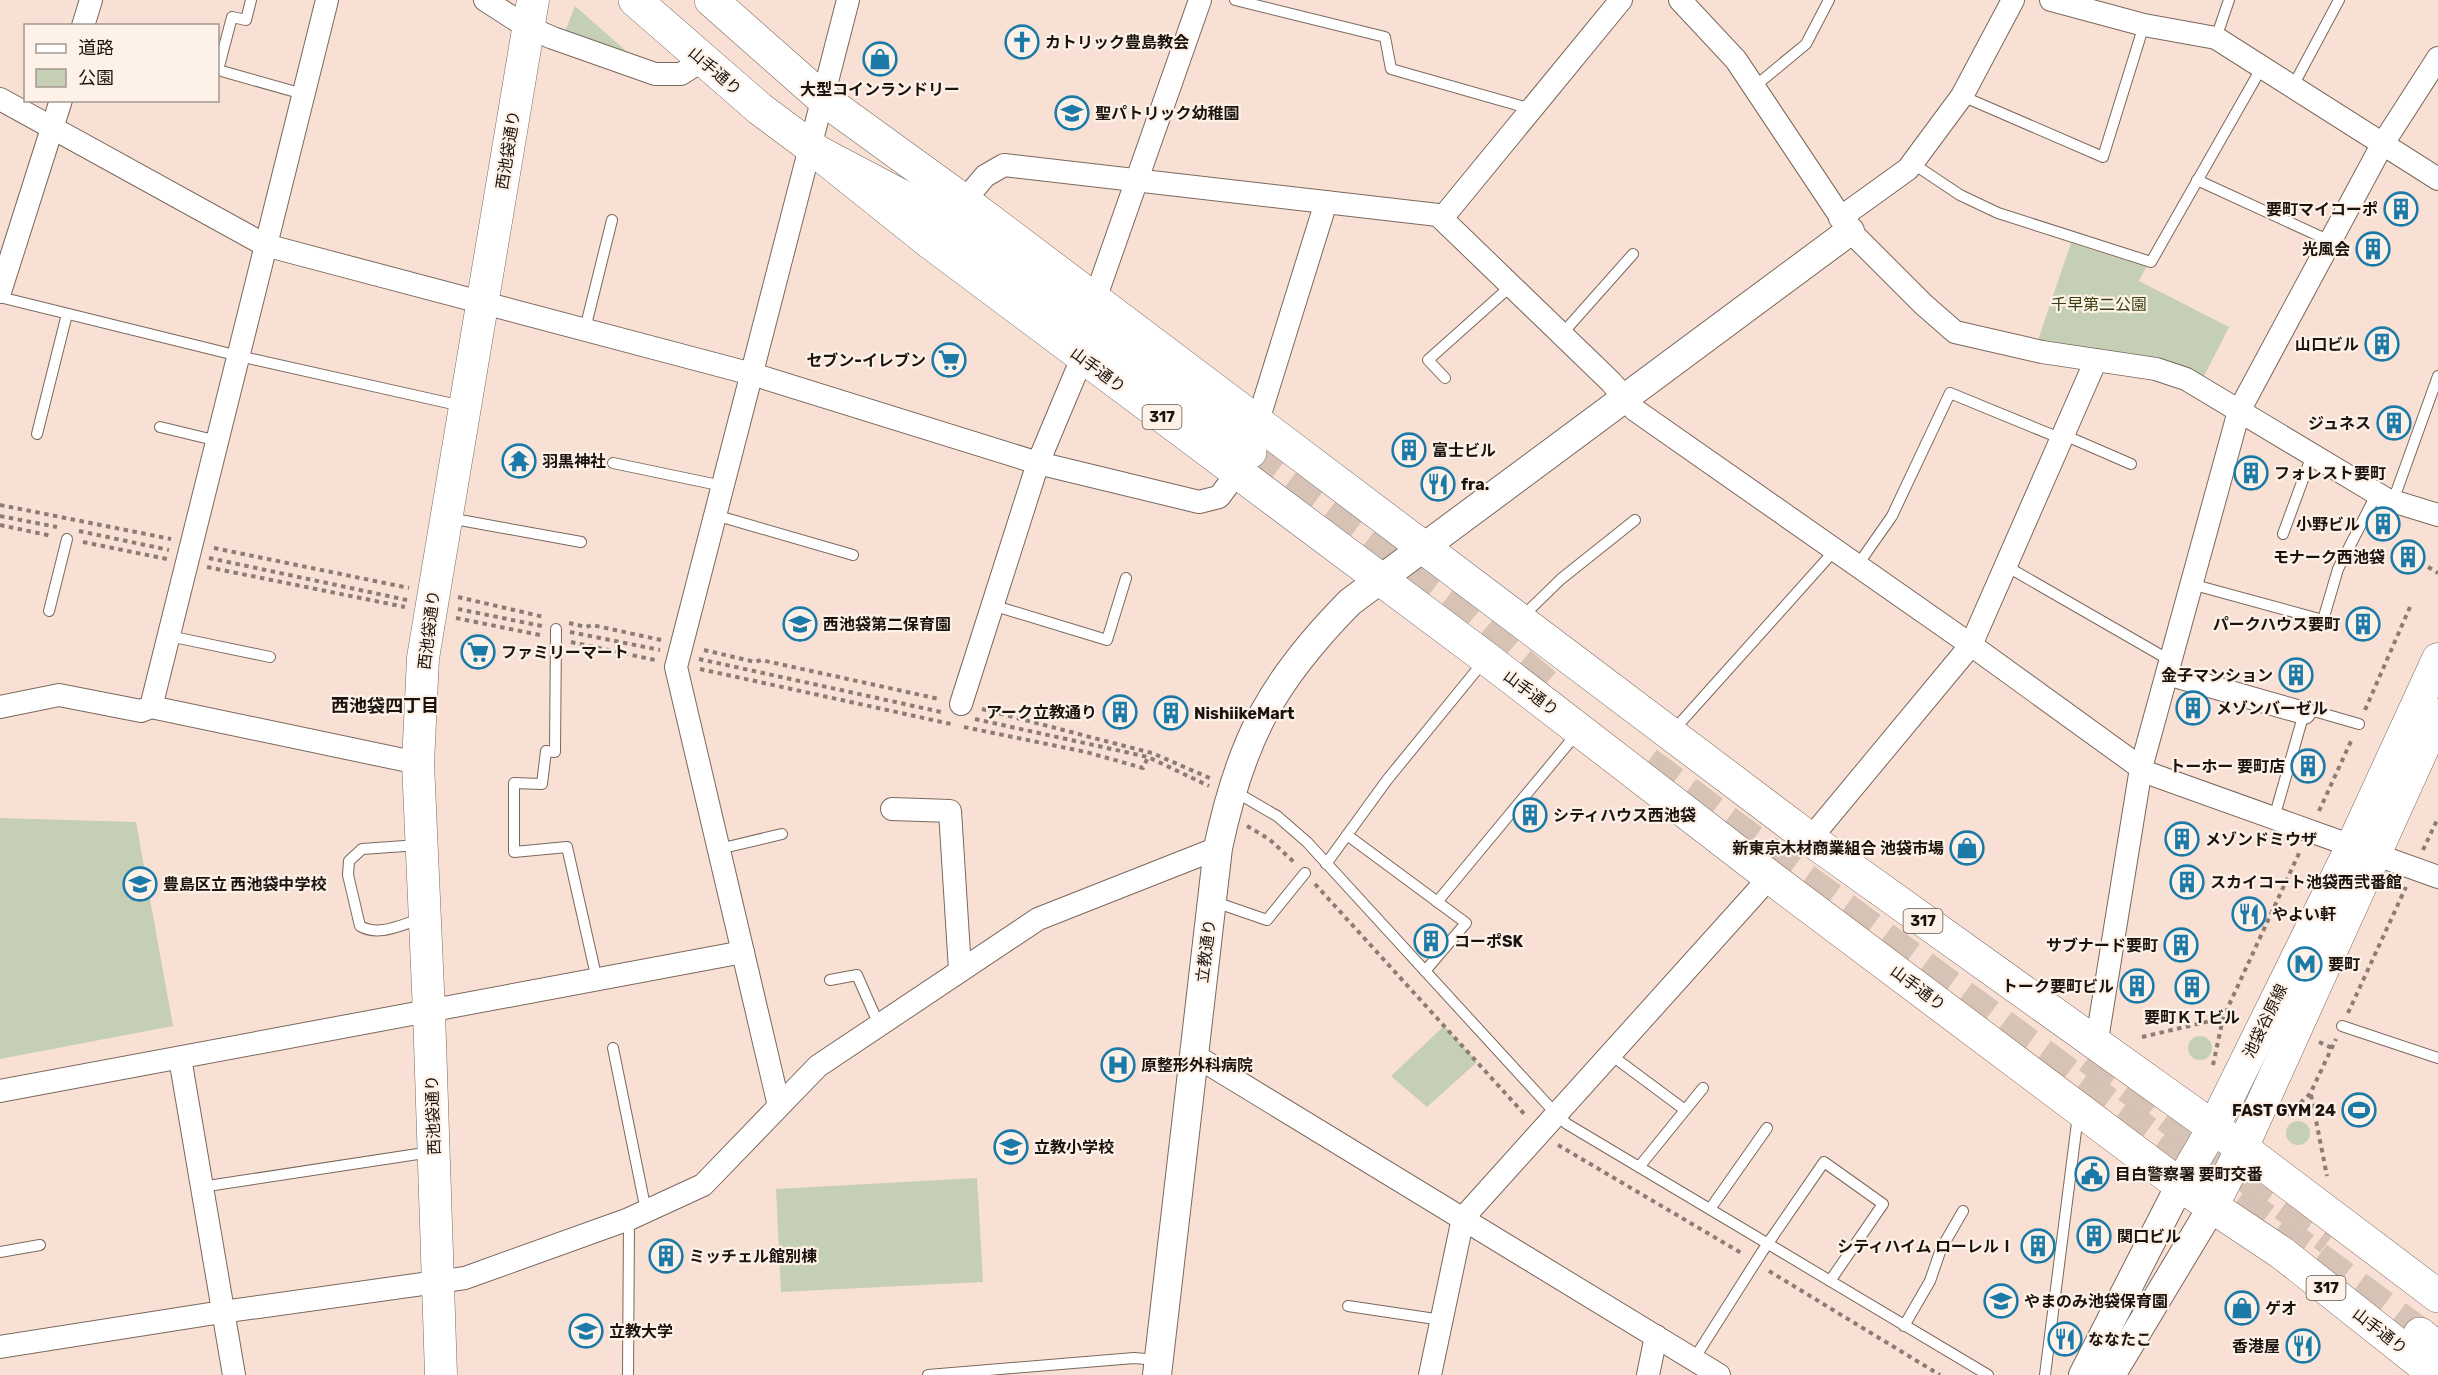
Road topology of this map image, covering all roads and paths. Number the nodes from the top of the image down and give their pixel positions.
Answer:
1 (91, 0) edge
2 (251, 0) edge
3 (327, 0) edge
4 (485, 0) edge
5 (635, 0) edge
6 (711, 0) edge
7 (848, 0) edge
8 (1200, 0) edge
9 (1235, 0) edge
10 (1621, 0) edge
11 (1680, 0) edge
12 (1828, 0) edge
13 (2013, 0) edge
14 (2050, 0) edge
15 (2229, 0) edge
16 (2340, 0) edge
17 (530, 14) edge
18 (84, 24) edge
19 (2144, 25) junction
20 (2216, 38) junction
21 (2438, 58) edge
22 (703, 60) junction
23 (219, 66) edge
24 (2262, 67) junction
25 (219, 70) edge
26 (2294, 86) junction
27 (1754, 87) junction
28 (303, 94) junction
29 (1962, 96) junction
30 (822, 98) junction
31 (0, 99) edge
32 (60, 102) edge
33 (1531, 109) junction
34 (52, 128) junction
35 (2382, 145) junction
36 (815, 150) junction
37 (1912, 163) junction
38 (2438, 179) edge
39 (1137, 180) junction
40 (2197, 180) junction
41 (964, 201) junction
42 (1326, 202) junction
43 (1443, 217) junction
44 (612, 220) dead end
45 (1845, 224) junction
46 (2330, 241) junction
47 (266, 245) junction
48 (1633, 254) dead end
49 (5, 261) edge
50 (1512, 285) junction
51 (0, 292) edge
52 (0, 297) edge
53 (1094, 302) junction
54 (483, 303) junction
55 (67, 314) junction
56 (585, 329) junction
57 (1562, 334) junction
58 (238, 356) junction
59 (1082, 358) junction
60 (2096, 360) junction
61 (752, 374) junction
62 (2438, 376) edge
63 (1445, 378) dead end
64 (1624, 398) junction
65 (465, 406) junction
66 (2239, 411) junction
67 (160, 427) dead end
68 (37, 434) dead end
69 (2063, 437) junction
70 (218, 441) junction
71 (1248, 450) junction
72 (2312, 455) junction
73 (613, 463) dead end
74 (1038, 463) junction
75 (2131, 464) dead end
76 (723, 486) junction
77 (2385, 497) junction
78 (0, 505) edge
79 (715, 515) junction
80 (2438, 515) edge
81 (0, 516) edge
82 (446, 518) junction
83 (1635, 520) dead end
84 (0, 525) edge
85 (77, 531) dead end
86 (66, 533) junction
87 (2283, 534) dead end
88 (581, 542) dead end
89 (1424, 548) junction
90 (1835, 550) junction
91 (190, 554) junction
92 (854, 555) dead end
93 (1857, 566) junction
94 (2006, 567) junction
95 (2428, 567) dead end
96 (2438, 573) edge
97 (1126, 578) dead end
98 (1380, 580) junction
99 (2192, 584) junction
100 (438, 605) junction
101 (993, 605) junction
102 (49, 611) dead end
103 (1520, 620) junction
104 (556, 627) junction
105 (170, 636) junction
106 (1971, 645) junction
107 (679, 654) junction
108 (270, 657) dead end
109 (1486, 658) junction
110 (2438, 659) edge
111 (2169, 667) junction
112 (961, 704) junction
113 (0, 707) edge
114 (151, 707) junction
115 (2304, 712) junction
116 (2438, 715) edge
117 (2359, 724) dead end
118 (1580, 729) junction
119 (1670, 735) junction
120 (1148, 757) dead end
121 (418, 763) junction
122 (2142, 768) junction
123 (1228, 803) junction
124 (892, 809) dead end
125 (2274, 818) junction
126 (2438, 818) edge
127 (782, 834) dead end
128 (1347, 835) junction
129 (1810, 840) junction
130 (422, 845) junction
131 (1218, 848) junction
132 (719, 849) junction
133 (2363, 850) junction
134 (1326, 864) junction
135 (2415, 869) junction
136 (1305, 873) junction
137 (1770, 877) junction
138 (2438, 877) edge
139 (1212, 900) junction
140 (1437, 902) junction
141 (425, 918) junction
142 (743, 952) junction
143 (960, 970) junction
144 (1425, 971) junction
145 (597, 980) junction
146 (830, 981) dead end
147 (429, 1012) junction
148 (2223, 1018) dead end
149 (879, 1025) junction
150 (2342, 1026) junction
151 (2142, 1037) dead end
152 (2096, 1046) junction
153 (613, 1048) dead end
154 (1194, 1055) junction
155 (1611, 1055) junction
156 (180, 1058) junction
157 (2438, 1058) edge
158 (1703, 1088) dead end
159 (0, 1092) edge
160 (2310, 1094) junction
161 (779, 1106) junction
162 (2079, 1109) junction
163 (1685, 1110) junction
164 (1557, 1115) junction
165 (2285, 1117) dead end
166 (1767, 1128) dead end
167 (2214, 1128) junction
168 (1541, 1132) junction
169 (2242, 1148) junction
170 (434, 1152) junction
171 (1639, 1167) junction
172 (2327, 1177) dead end
173 (2180, 1185) junction
174 (201, 1187) junction
175 (2212, 1207) junction
176 (1710, 1209) junction
177 (1963, 1211) dead end
178 (637, 1215) junction
179 (1463, 1218) junction
180 (1768, 1244) junction
181 (40, 1245) dead end
182 (0, 1252) edge
183 (1755, 1262) junction
184 (1830, 1281) junction
185 (438, 1284) junction
186 (2436, 1289) edge
187 (1348, 1306) dead end
188 (222, 1312) junction
189 (1442, 1320) junction
190 (1904, 1326) junction
191 (1656, 1336) junction
192 (0, 1347) edge
193 (1694, 1359) junction
194 (1157, 1368) edge
195 (234, 1375) edge
196 (441, 1375) edge
197 (628, 1375) edge
198 (928, 1375) edge
199 (1430, 1375) edge
200 (1648, 1375) edge
201 (1719, 1375) edge
202 (1940, 1375) edge
203 (1988, 1375) edge
204 (2045, 1375) edge
205 (2083, 1375) edge
206 (2111, 1375) edge
207 (2436, 1375) edge

1 - 18 street
2 - 23 lane
3 - 28 street
4 - 17 street
5 - 22 main road, 山手通り / 317
6 - 30 main road, 山手通り / 317
7 - 30 street
8 - 39 street
9 - 33 lane
10 - 33 street
11 - 27 street
12 - 27 lane
13 - 29 street
14 - 19 street
15 - 20 lane
16 - 26 lane
17 - 22 street
17 - 54 main road, 西池袋通り
19 - 20 street
19 - 29 lane
20 - 24 street
21 - 35 street
22 - 36 main road, 山手通り / 317
24 - 26 street
24 - 40 lane
25 - 28 lane
26 - 35 street
27 - 45 street
28 - 47 street
29 - 37 street
30 - 36 street
30 - 41 main road, 山手通り / 317
31 - 34 street
32 - 34 street
33 - 43 street
34 - 47 street
34 - 49 street
35 - 38 street
35 - 46 street
36 - 59 main road, 山手通り / 317
36 - 61 street
36 - 71 main road
37 - 40 lane
37 - 45 street
39 - 41 street
39 - 42 street
39 - 53 street
40 - 46 lane
41 - 53 main road, 山手通り / 317
42 - 43 street
42 - 71 street
43 - 50 street
44 - 56 lane
45 - 60 street
45 - 64 street, 立教通り
46 - 66 street
47 - 54 street
47 - 58 street
48 - 57 lane
49 - 51 street
50 - 57 street
50 - 63 lane
52 - 55 lane
53 - 71 main road, 山手通り / 317
54 - 56 street
54 - 65 main road, 西池袋通り
55 - 58 lane
55 - 68 lane
56 - 61 street
57 - 64 street
58 - 65 lane
58 - 70 street
59 - 71 main road, 山手通り / 317
59 - 74 street
60 - 66 street
60 - 69 street
61 - 74 street
61 - 76 street
62 - 77 lane
64 - 89 street, 立教通り
64 - 90 street
65 - 82 main road, 西池袋通り
66 - 72 street
66 - 99 street
67 - 70 lane
69 - 75 lane
69 - 93 lane
69 - 94 street
70 - 91 street
71 - 74 street
71 - 89 main road, 山手通り / 317
71 - 98 main road, 山手通り / 317
72 - 77 street
72 - 87 lane
73 - 76 lane
74 - 101 street
76 - 79 street
77 - 80 street
77 - 99 lane
78 - 91 path
79 - 92 lane
79 - 107 street
81 - 86 path
82 - 88 lane
82 - 100 main road, 西池袋通り
83 - 103 lane
84 - 86 path
85 - 91 path
86 - 91 path
86 - 102 lane
89 - 98 street, 立教通り
89 - 103 main road, 山手通り / 317
90 - 93 street
90 - 119 lane
91 - 100 path
91 - 100 path
91 - 100 path
91 - 105 street
93 - 106 street
94 - 106 street
94 - 111 lane
95 - 96 path
97 - 101 lane
98 - 109 main road, 山手通り / 317
98 - 123 street, 立教通り
99 - 111 street
100 - 104 path
100 - 104 path
100 - 121 main road, 西池袋通り
101 - 112 street
103 - 109 main road
103 - 119 main road, 山手通り / 317
104 - 107 path
104 - 107 path
104 - 145 lane
105 - 108 lane
105 - 114 street
106 - 122 street
106 - 129 street
107 - 112 path
107 - 120 path
107 - 132 street
109 - 118 main road, 山手通り / 317
109 - 128 lane
110 - 133 main road, 池袋谷原線
111 - 115 street
111 - 122 street
112 - 123 path
113 - 114 street
114 - 121 street
115 - 117 lane
115 - 125 lane
116 - 133 main road, 池袋谷原線
118 - 137 main road, 山手通り / 317
118 - 140 lane
119 - 129 main road, 山手通り / 317
121 - 130 main road, 西池袋通り
122 - 125 street
122 - 152 street
123 - 131 street, 立教通り
123 - 134 lane
123 - 136 path
124 - 143 street
125 - 133 street
126 - 135 path
127 - 132 lane
128 - 134 lane
128 - 140 lane
129 - 152 main road, 山手通り / 317
130 - 141 main road, 西池袋通り
130 - 141 lane
131 - 139 street, 立教通り
131 - 143 street
132 - 142 street
133 - 135 street
133 - 167 main road, 池袋谷原線
133 - 169 main road, 池袋谷原線
134 - 144 lane
135 - 138 street
135 - 150 path
136 - 139 lane
136 - 168 path
137 - 155 street
137 - 162 main road, 山手通り / 317
139 - 154 street, 立教通り
140 - 144 lane
141 - 147 main road, 西池袋通り
142 - 145 street
142 - 161 street
143 - 149 street
144 - 164 lane
145 - 147 street
146 - 149 lane
147 - 156 street
147 - 170 main road, 西池袋通り
148 - 151 path
149 - 161 street
150 - 157 lane
150 - 160 path
152 - 167 main road, 山手通り / 317
153 - 178 lane
154 - 179 street
154 - 194 street, 立教通り
155 - 163 lane
155 - 164 street
156 - 159 street
156 - 174 street
158 - 163 lane
160 - 165 path
160 - 172 path
161 - 178 street
162 - 173 main road, 山手通り / 317
162 - 204 lane
163 - 171 lane
164 - 168 street
164 - 171 lane
166 - 176 lane
167 - 169 main road, 山手通り / 317
167 - 173 main road, 池袋谷原線
168 - 179 street
168 - 183 path
169 - 175 main road, 池袋谷原線
169 - 186 main road, 山手通り / 317
170 - 174 lane
170 - 185 main road, 西池袋通り
171 - 176 lane
173 - 175 main road, 山手通り / 317
173 - 205 street
174 - 188 street
175 - 206 street
175 - 207 main road, 山手通り / 317
176 - 180 lane
177 - 190 lane
178 - 185 street
178 - 197 lane
179 - 189 street
179 - 191 street
180 - 183 lane
180 - 184 lane
180 - 184 lane
181 - 182 lane
183 - 193 lane
183 - 202 path
184 - 190 lane
185 - 188 street
185 - 196 main road, 西池袋通り
187 - 189 lane
188 - 192 street
188 - 195 street
189 - 199 street
190 - 203 lane
191 - 193 street
191 - 200 street
193 - 201 street
194 - 198 lane

